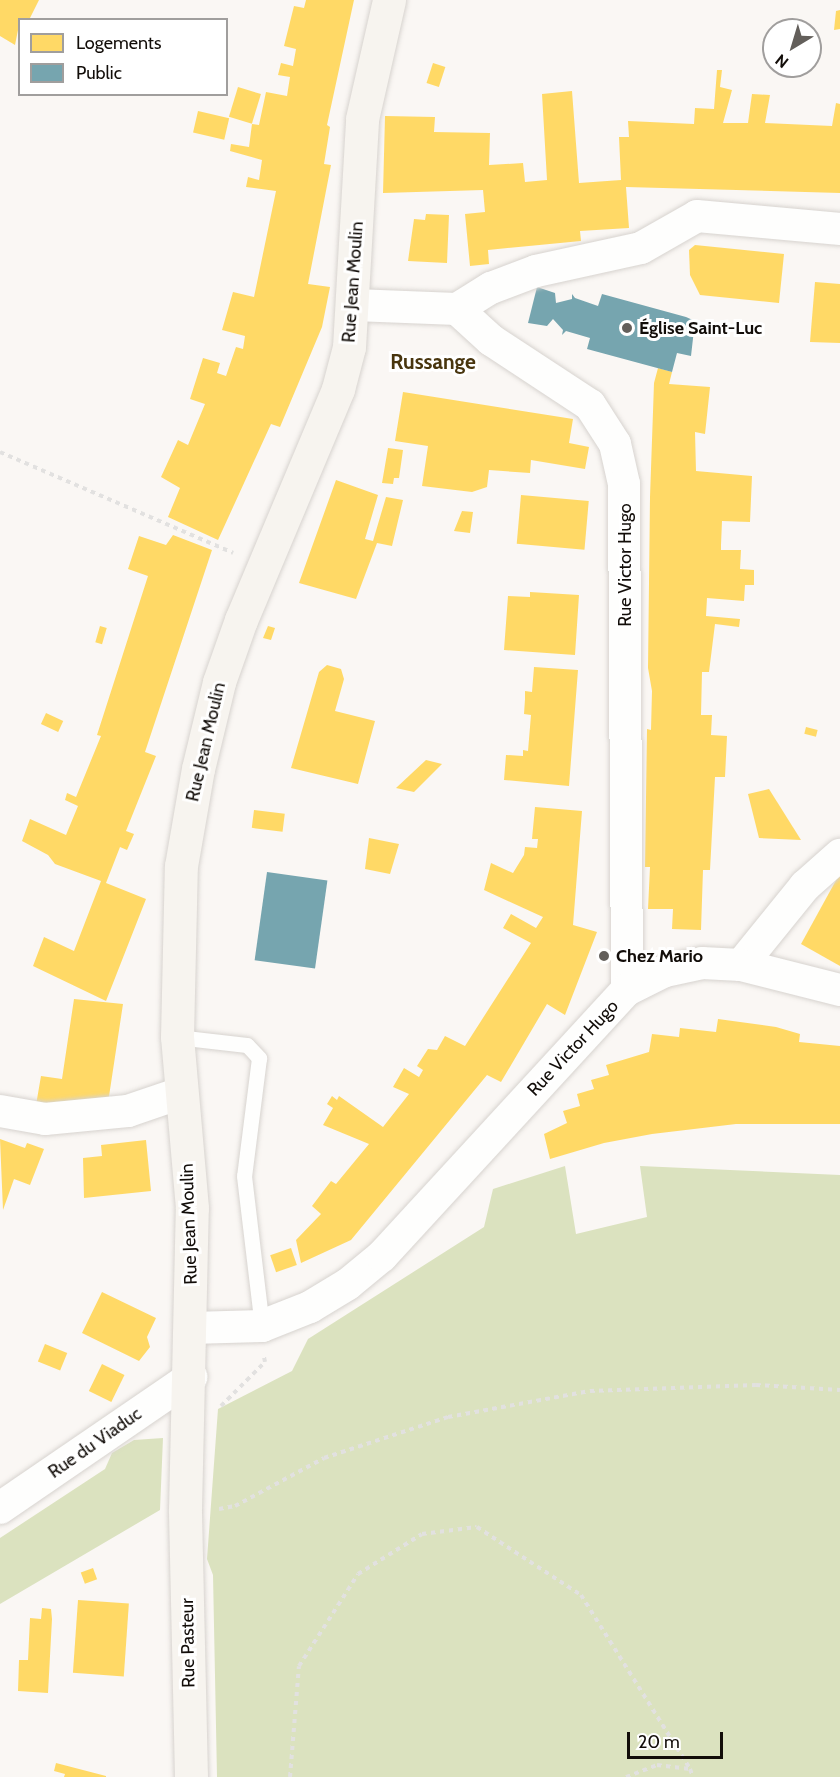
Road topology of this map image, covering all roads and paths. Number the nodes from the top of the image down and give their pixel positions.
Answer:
1 (389, 0) edge
2 (840, 229) edge
3 (354, 305) junction
4 (457, 309) junction
5 (0, 452) edge
6 (213, 545) dead end
7 (840, 855) edge
8 (741, 965) junction
9 (627, 990) junction
10 (840, 990) edge
11 (177, 1037) junction
12 (181, 1093) junction
13 (0, 1111) edge
14 (262, 1326) junction
15 (191, 1328) junction
16 (191, 1377) junction
17 (840, 1390) edge
18 (0, 1508) edge
19 (185, 1509) junction
20 (690, 1769) junction
21 (191, 1777) edge
22 (290, 1777) edge
23 (626, 1777) edge
24 (693, 1777) edge

1 - 3 main road, Rue Jean Moulin
2 - 4 street
3 - 4 street
3 - 11 main road, Rue Jean Moulin
4 - 9 street, Rue Victor Hugo
5 - 6 path
7 - 8 street
8 - 9 street
8 - 10 street
9 - 14 street, Rue Victor Hugo
11 - 12 main road, Rue Jean Moulin
11 - 14 lane
12 - 13 street
12 - 15 main road, Rue Jean Moulin
14 - 15 street, Rue Victor Hugo
15 - 16 main road, Rue Jean Moulin
16 - 18 street, Rue du Viaduc
16 - 19 main road, Rue Jean Moulin
17 - 19 path
19 - 21 main road, Rue Pasteur
20 - 22 path
20 - 23 path
20 - 24 path

